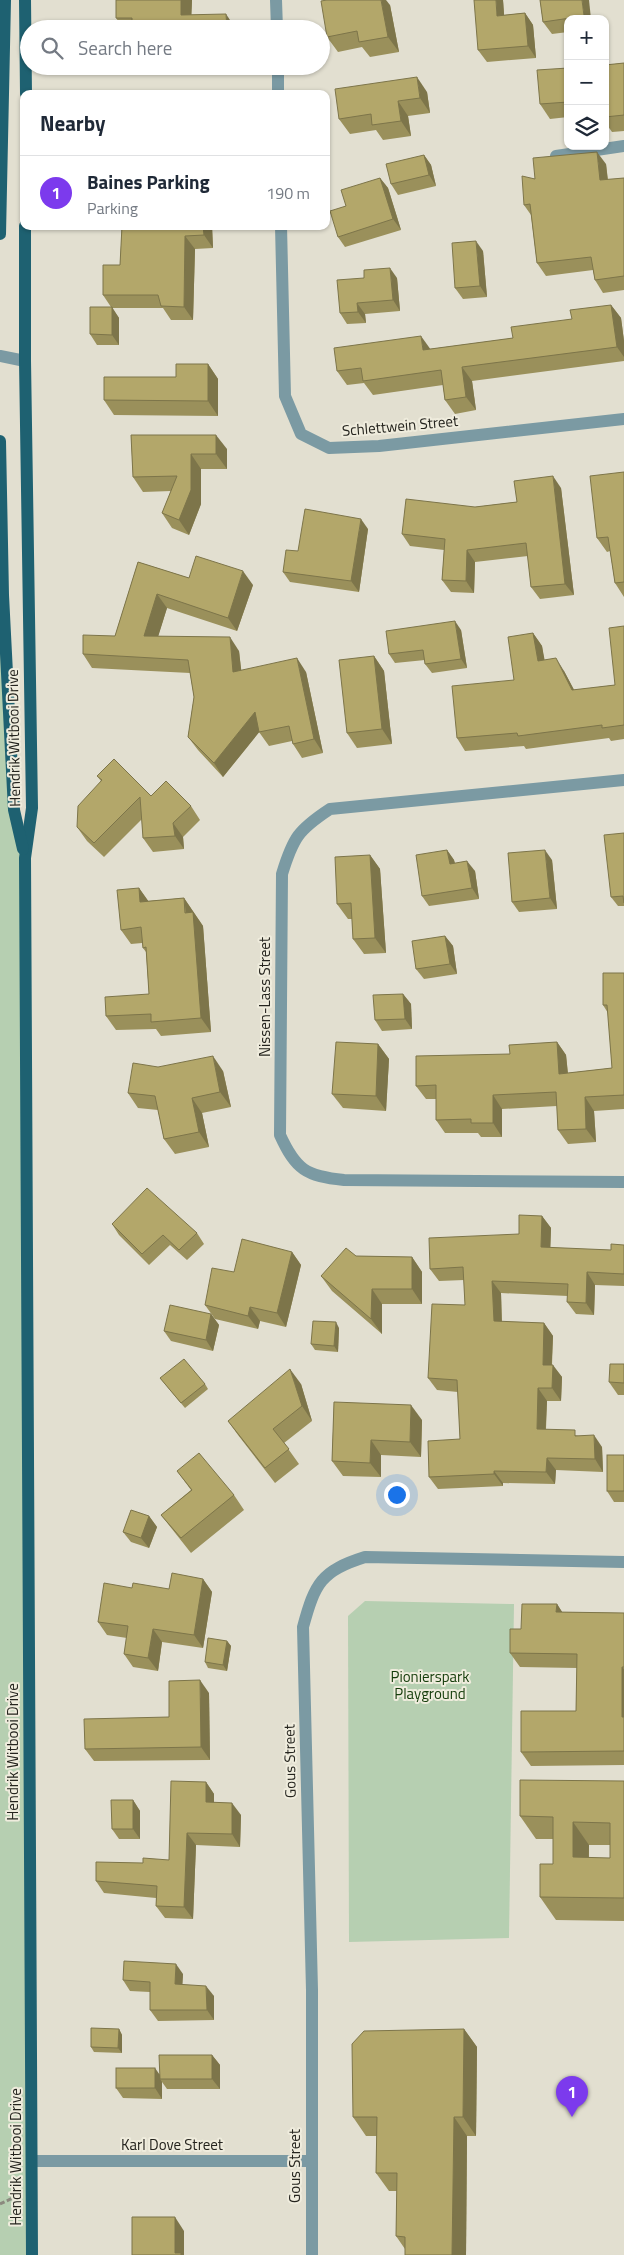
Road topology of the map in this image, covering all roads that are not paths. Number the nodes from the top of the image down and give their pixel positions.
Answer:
1 (5, 0) edge
2 (25, 0) edge
3 (276, 0) edge
4 (25, 20) edge
5 (277, 20) edge
6 (26, 75) edge
7 (278, 75) edge
8 (26, 90) edge
9 (278, 90) edge
10 (1, 128) edge
11 (624, 146) edge
12 (541, 159) edge
13 (25, 230) edge
14 (281, 230) edge
15 (0, 234) edge
16 (0, 356) edge
17 (24, 361) junction
18 (624, 419) edge
19 (0, 441) edge
20 (2, 589) edge
21 (624, 780) edge
22 (25, 858) junction
23 (624, 1182) edge
24 (624, 1562) edge
25 (32, 2161) junction
26 (311, 2161) junction
27 (32, 2255) edge
28 (312, 2255) edge

1 - 10 main road
2 - 4 main road
3 - 5 street
6 - 8 main road
7 - 9 street
10 - 15 main road
11 - 12 street
13 - 17 main road, Hendrik Witbooi Drive
14 - 18 street, Schlettwein Street
16 - 17 street
17 - 22 main road, Hendrik Witbooi Drive
19 - 20 main road, Hendrik Witbooi Drive
20 - 22 main road, Hendrik Witbooi Drive
21 - 23 street, Nissen-Lass Street
22 - 25 main road, Hendrik Witbooi Drive
24 - 26 street, Gous Street
25 - 26 street, Karl Dove Street
25 - 27 main road, Hendrik Witbooi Drive
26 - 28 street, Gous Street

